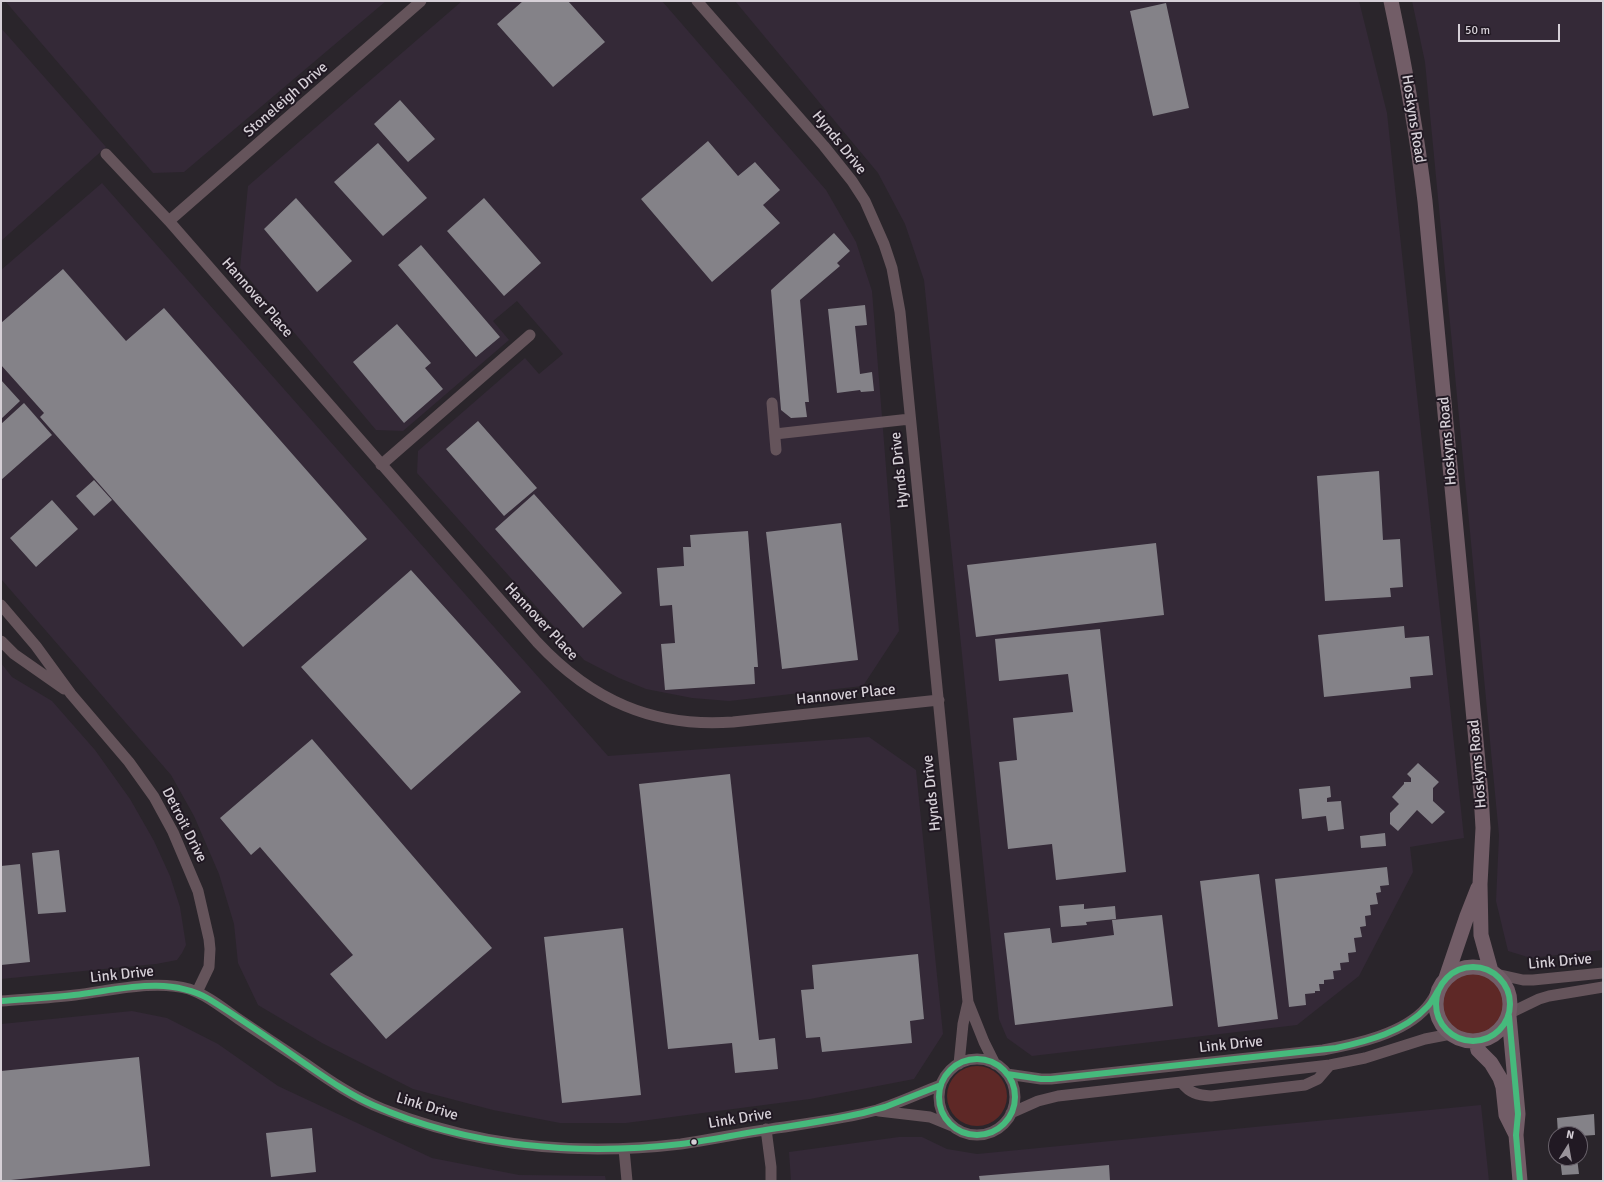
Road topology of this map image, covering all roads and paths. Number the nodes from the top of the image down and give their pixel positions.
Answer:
1 (421, 1) edge
2 (697, 1) edge
3 (1391, 1) edge
4 (106, 154) dead end
5 (169, 221) junction
6 (530, 335) dead end
7 (772, 403) dead end
8 (910, 419) junction
9 (775, 434) junction
10 (776, 450) dead end
11 (381, 465) junction
12 (1, 605) edge
13 (1, 641) edge
14 (71, 694) junction
15 (938, 700) junction
16 (1480, 884) junction
17 (1493, 973) junction
18 (1603, 973) edge
19 (1443, 983) junction
20 (1603, 987) edge
21 (197, 992) junction
22 (1, 1001) edge
23 (968, 1002) junction
24 (1509, 1014) junction
25 (1451, 1034) junction
26 (1477, 1046) junction
27 (959, 1064) junction
28 (995, 1064) junction
29 (1330, 1065) junction
30 (1007, 1074) junction
31 (1182, 1083) junction
32 (941, 1085) junction
33 (875, 1110) junction
34 (1012, 1113) junction
35 (954, 1127) junction
36 (766, 1129) junction
37 (1516, 1135) junction
38 (624, 1149) junction
39 (627, 1181) edge
40 (771, 1181) edge
41 (1520, 1181) edge

1 - 5 street, Stoneleigh Drive
2 - 8 street, Hynds Drive
3 - 16 main road, Hoskyns Road
4 - 5 street, Hannover Place
5 - 11 street, Hannover Place
6 - 11 street
7 - 9 street
8 - 9 street
8 - 15 street, Hynds Drive
9 - 10 street
11 - 15 street, Hannover Place
12 - 14 street, Detroit Drive
13 - 14 street, Detroit Drive
14 - 21 street, Detroit Drive
15 - 23 street, Hynds Drive
16 - 17 main road, Hoskyns Road
16 - 19 main road, Hoskyns Road
17 - 18 street, Link Drive
17 - 19 main road
17 - 24 main road
19 - 25 main road
19 - 30 street, Link Drive
20 - 24 street, Link Drive
21 - 22 street, Link Drive
21 - 38 street, Link Drive
23 - 27 street, Hynds Drive
23 - 28 street, Hynds Drive
24 - 26 main road
24 - 37 main road
25 - 26 main road
25 - 29 street, Link Drive
26 - 37 main road
27 - 28 street
27 - 32 street
28 - 30 street
29 - 31 street, Link Drive
29 - 31 street
30 - 34 street
31 - 34 street, Link Drive
32 - 33 street, Link Drive
32 - 35 street
33 - 35 street, Link Drive
33 - 36 street, Link Drive
34 - 35 street
36 - 38 street, Link Drive
36 - 40 street
37 - 41 main road
38 - 39 street

